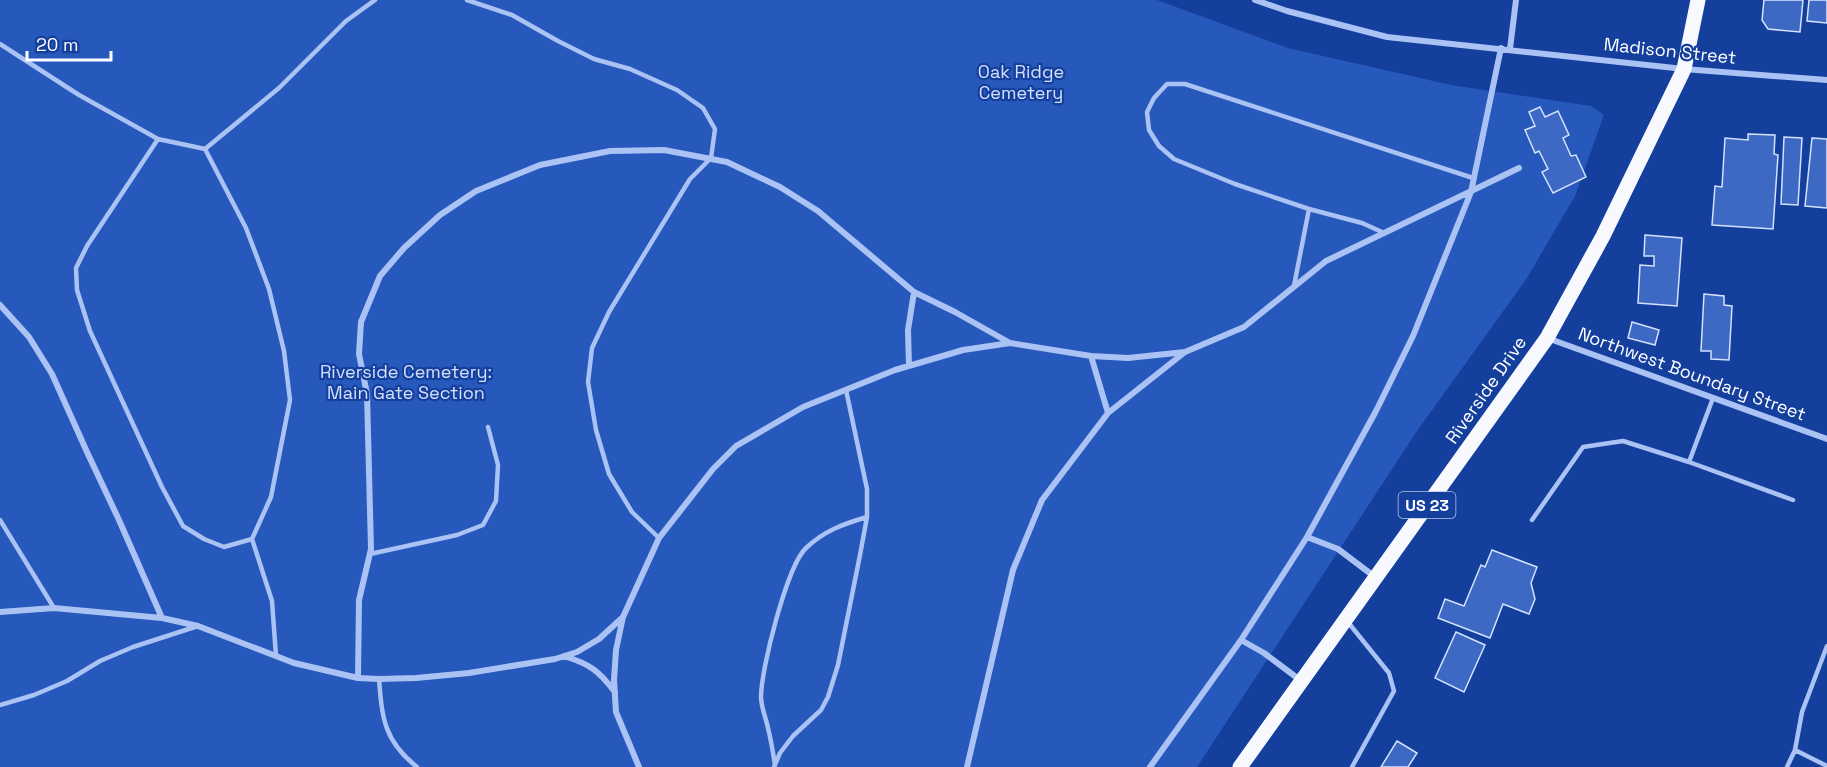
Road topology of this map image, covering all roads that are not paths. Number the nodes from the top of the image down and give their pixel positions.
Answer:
1 (375, 0) edge
2 (467, 0) edge
3 (1256, 0) edge
4 (1516, 0) edge
5 (1698, 0) edge
6 (0, 44) edge
7 (1501, 48) junction
8 (1510, 49) junction
9 (1684, 69) junction
10 (1827, 80) edge
11 (158, 139) junction
12 (205, 149) junction
13 (711, 158) junction
14 (1518, 168) dead end
15 (1473, 178) junction
16 (1470, 192) junction
17 (1309, 209) junction
18 (1382, 232) junction
19 (1294, 286) junction
20 (914, 292) junction
21 (0, 305) edge
22 (1547, 338) junction
23 (1010, 343) junction
24 (1185, 352) junction
25 (1091, 356) junction
26 (909, 366) junction
27 (846, 390) junction
28 (1713, 399) junction
29 (1108, 413) junction
30 (488, 427) dead end
31 (1827, 439) edge
32 (1689, 462) junction
33 (1793, 500) dead end
34 (867, 517) junction
35 (0, 520) edge
36 (1532, 520) dead end
37 (1307, 537) junction
38 (659, 538) junction
39 (252, 539) junction
40 (370, 554) junction
41 (1376, 578) junction
42 (54, 608) junction
43 (0, 612) edge
44 (623, 617) junction
45 (162, 618) junction
46 (1346, 619) junction
47 (198, 626) junction
48 (1241, 640) junction
49 (1827, 646) edge
50 (276, 656) junction
51 (564, 656) junction
52 (358, 678) junction
53 (379, 679) junction
54 (1302, 681) junction
55 (615, 693) junction
56 (0, 705) edge
57 (1796, 750) junction
58 (774, 766) edge
59 (1827, 766) edge
60 (417, 767) edge
61 (639, 767) edge
62 (967, 767) edge
63 (1150, 767) edge
64 (1240, 767) edge
65 (1352, 767) edge
66 (1787, 767) edge

1 - 12 lane
2 - 13 lane
3 - 7 street, Madison Street
4 - 8 street
5 - 9 main road, Riverside Drive / US 23
6 - 11 lane
7 - 8 street, Madison Street
7 - 15 street
8 - 9 street, Madison Street
9 - 10 street, Madison Street
9 - 22 main road, Riverside Drive / US 23
11 - 12 lane
11 - 39 lane
12 - 39 lane
13 - 20 street
13 - 38 lane
13 - 40 street
14 - 16 street
15 - 16 street
15 - 17 lane
16 - 18 street
16 - 37 street
17 - 18 lane
17 - 19 lane
18 - 19 street
19 - 24 street
20 - 23 street
20 - 26 street
21 - 45 street
22 - 28 street, Northwest Boundary Street
22 - 41 main road, Riverside Drive / US 23
23 - 25 street
23 - 26 street
24 - 25 street
24 - 29 street
25 - 29 street
26 - 27 street
27 - 34 lane
27 - 38 street
28 - 31 street, Northwest Boundary Street
28 - 32 lane
29 - 62 street
30 - 40 lane
32 - 33 lane
32 - 36 lane
34 - 58 lane
34 - 58 lane
35 - 42 lane
37 - 41 street
37 - 48 street
38 - 44 street
39 - 50 lane
40 - 52 street
41 - 46 main road, Riverside Drive / US 23
42 - 43 street
42 - 45 street
44 - 51 street
44 - 55 street
45 - 47 street
46 - 54 main road, Riverside Drive / US 23
46 - 65 lane
47 - 50 street
47 - 56 lane
48 - 54 street
48 - 63 street
49 - 57 lane
50 - 52 street
51 - 53 street
51 - 55 street
52 - 53 street
53 - 60 lane
54 - 64 main road, Riverside Drive / US 23
55 - 61 street
57 - 59 lane
57 - 66 lane

